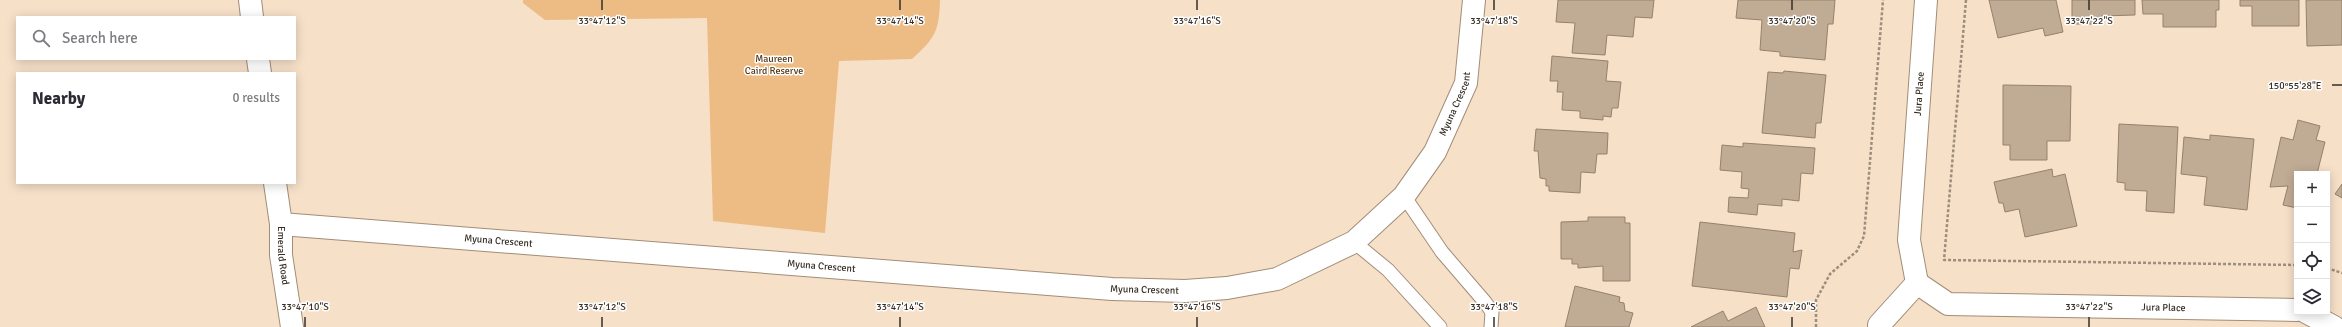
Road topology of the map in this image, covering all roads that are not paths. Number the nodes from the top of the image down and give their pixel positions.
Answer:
1 (250, 0) edge
2 (1474, 0) edge
3 (1926, 0) edge
4 (252, 16) edge
5 (258, 60) edge
6 (260, 72) edge
7 (275, 184) edge
8 (1404, 196) junction
9 (281, 224) junction
10 (1354, 242) junction
11 (1917, 283) junction
12 (2294, 310) edge
13 (2312, 315) edge
14 (1879, 324) dead end
15 (292, 327) edge
16 (1440, 327) edge
17 (1491, 327) edge
18 (2334, 327) edge

1 - 4 street
2 - 8 street, Myuna Crescent
3 - 11 street, Jura Place
5 - 6 street
7 - 9 street, Emerald Road
8 - 10 street, Myuna Crescent
8 - 17 lane
9 - 10 street, Myuna Crescent
9 - 15 street, Emerald Road
10 - 16 lane
11 - 12 street, Jura Place
11 - 14 street
13 - 18 street

